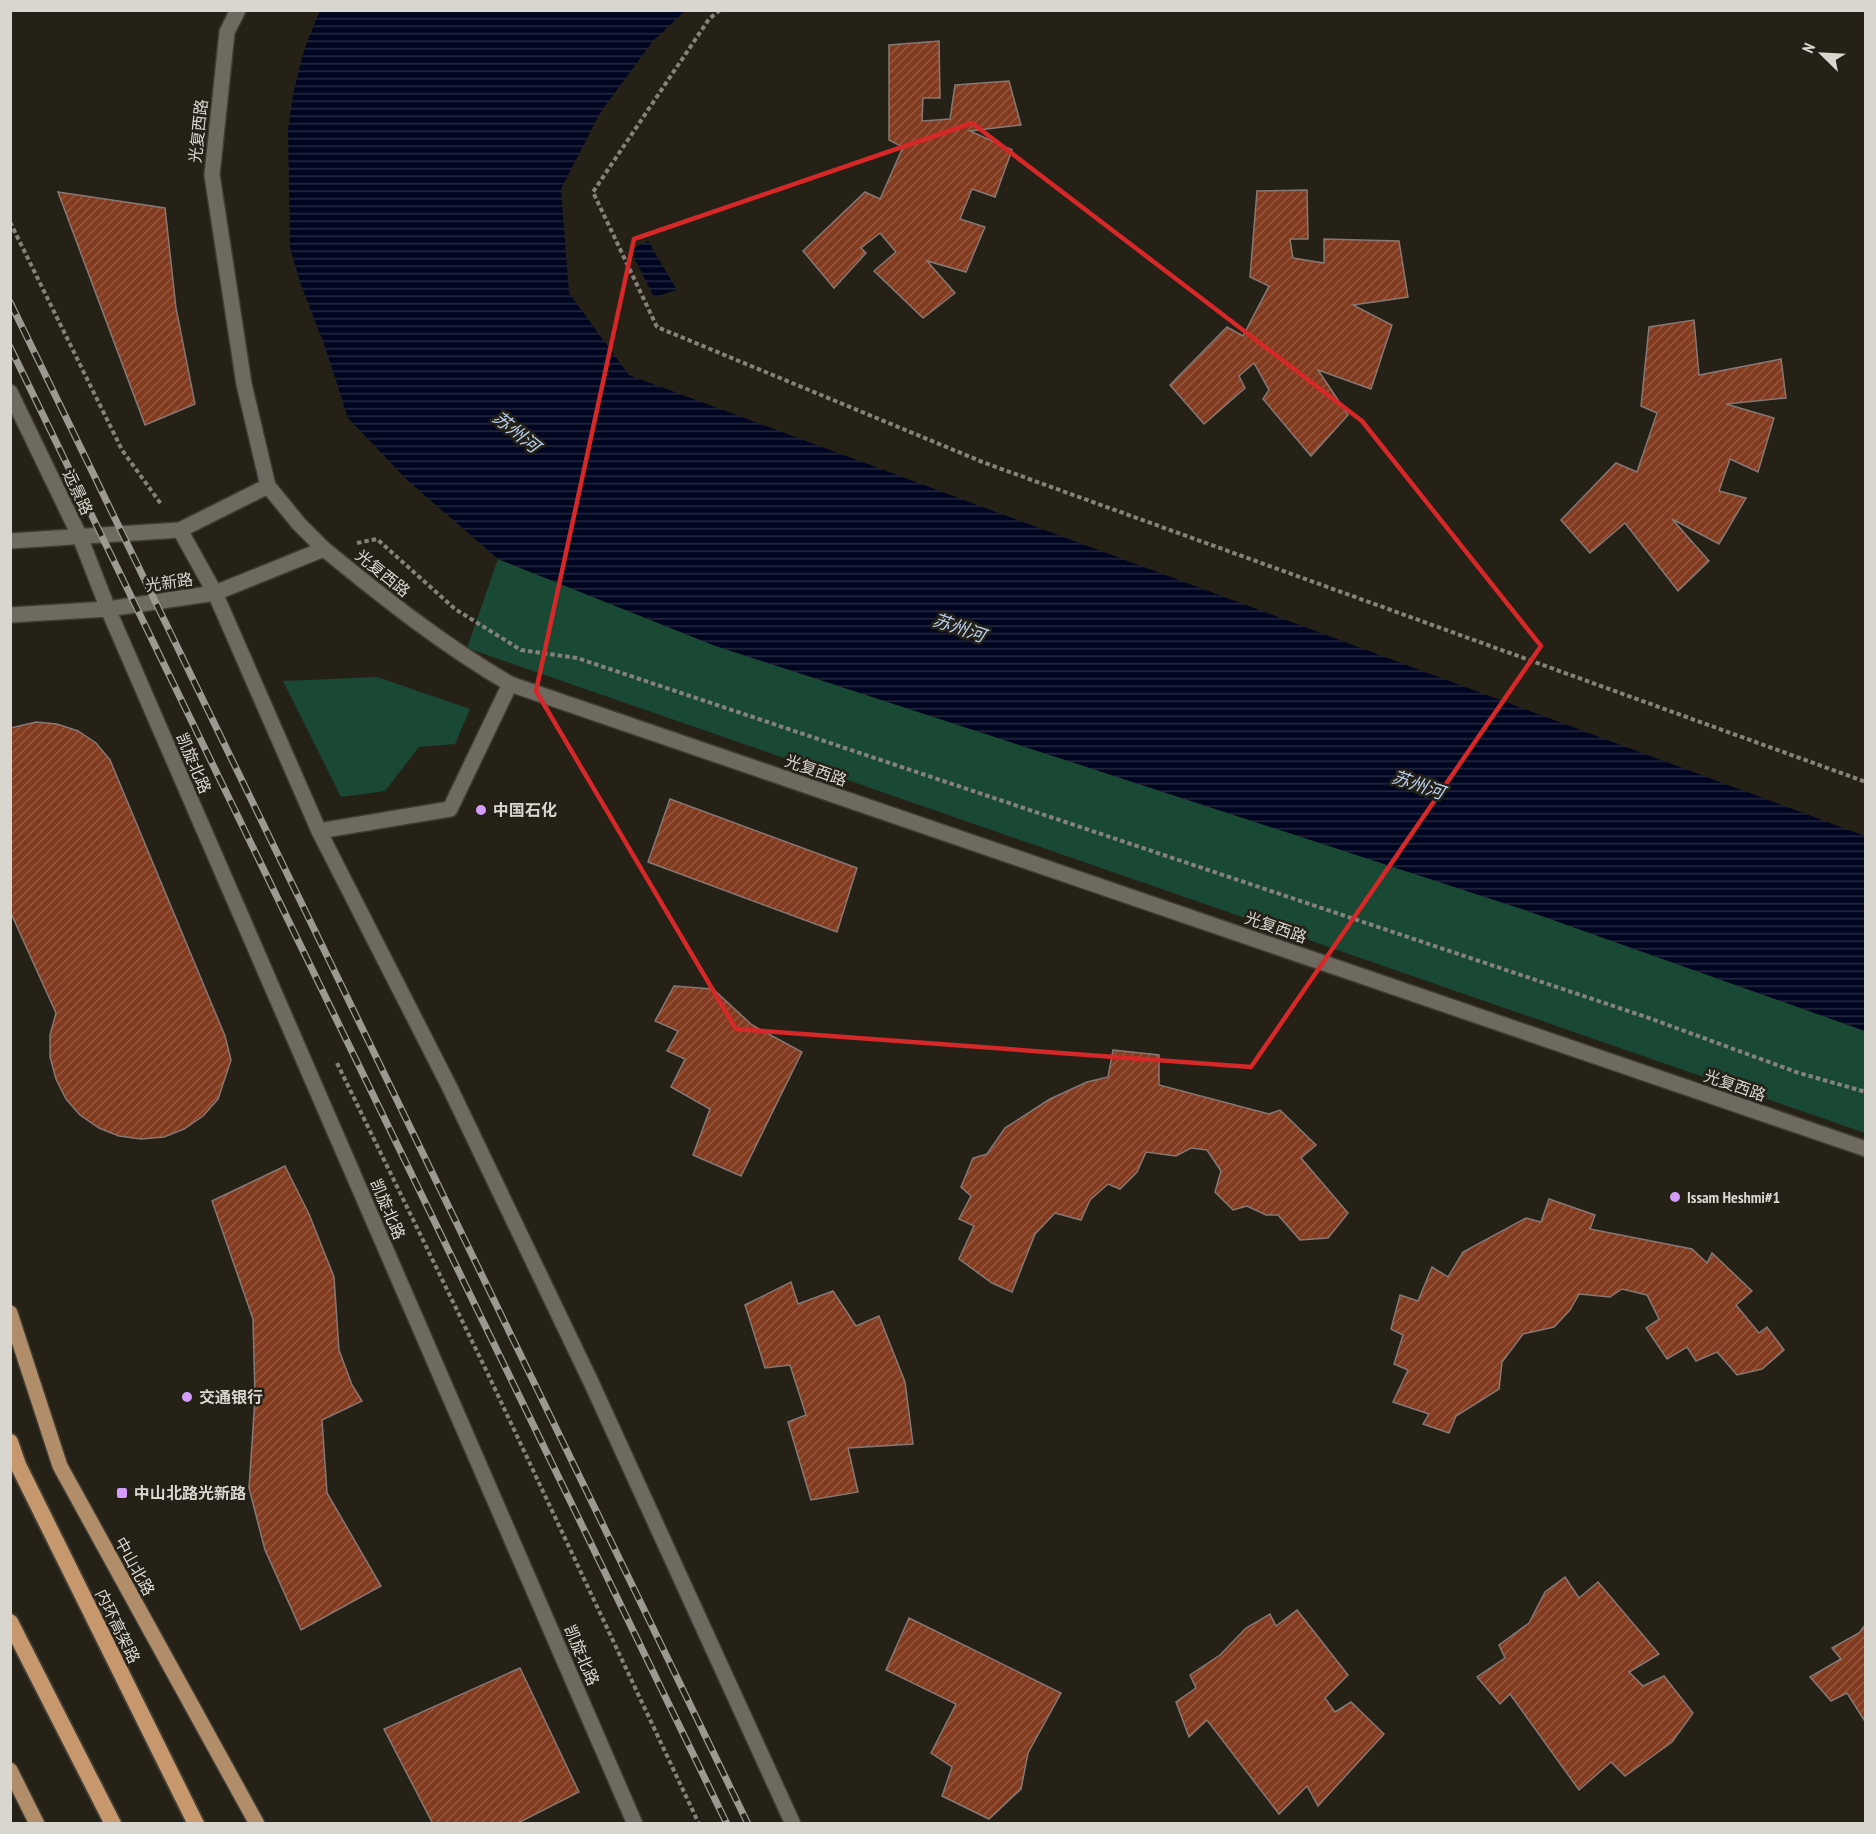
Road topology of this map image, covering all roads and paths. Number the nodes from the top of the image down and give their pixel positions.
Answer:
1 (238, 10) edge
2 (720, 10) edge
3 (10, 222) edge
4 (10, 392) edge
5 (268, 486) junction
6 (180, 530) junction
7 (80, 537) junction
8 (10, 541) edge
9 (324, 549) junction
10 (215, 593) junction
11 (108, 609) junction
12 (10, 615) edge
13 (510, 684) junction
14 (1866, 782) edge
15 (319, 831) junction
16 (333, 1055) dead end
17 (1866, 1092) edge
18 (1866, 1149) edge
19 (10, 1313) edge
20 (10, 1442) edge
21 (10, 1622) edge
22 (10, 1770) edge
23 (37, 1824) edge
24 (113, 1824) edge
25 (196, 1824) edge
26 (257, 1824) edge
27 (635, 1824) edge
28 (699, 1824) edge
29 (793, 1824) edge

1 - 5 street, 光复西路
2 - 14 path
3 - 6 path
4 - 7 street, 远景路
5 - 6 street
5 - 9 street, 光复西路
6 - 7 street
6 - 10 street
7 - 8 street
7 - 11 street, 远景路
9 - 10 street, 光新路
9 - 13 street, 光复西路
9 - 17 path
10 - 11 street, 光新路
10 - 15 street
11 - 12 street, 光新路
11 - 27 street, 凯旋北路
13 - 15 street
13 - 18 street, 光复西路
15 - 29 street
16 - 28 path
19 - 26 main road, 中山北路
20 - 25 highway, 内环高架路
21 - 24 highway
22 - 23 main road

